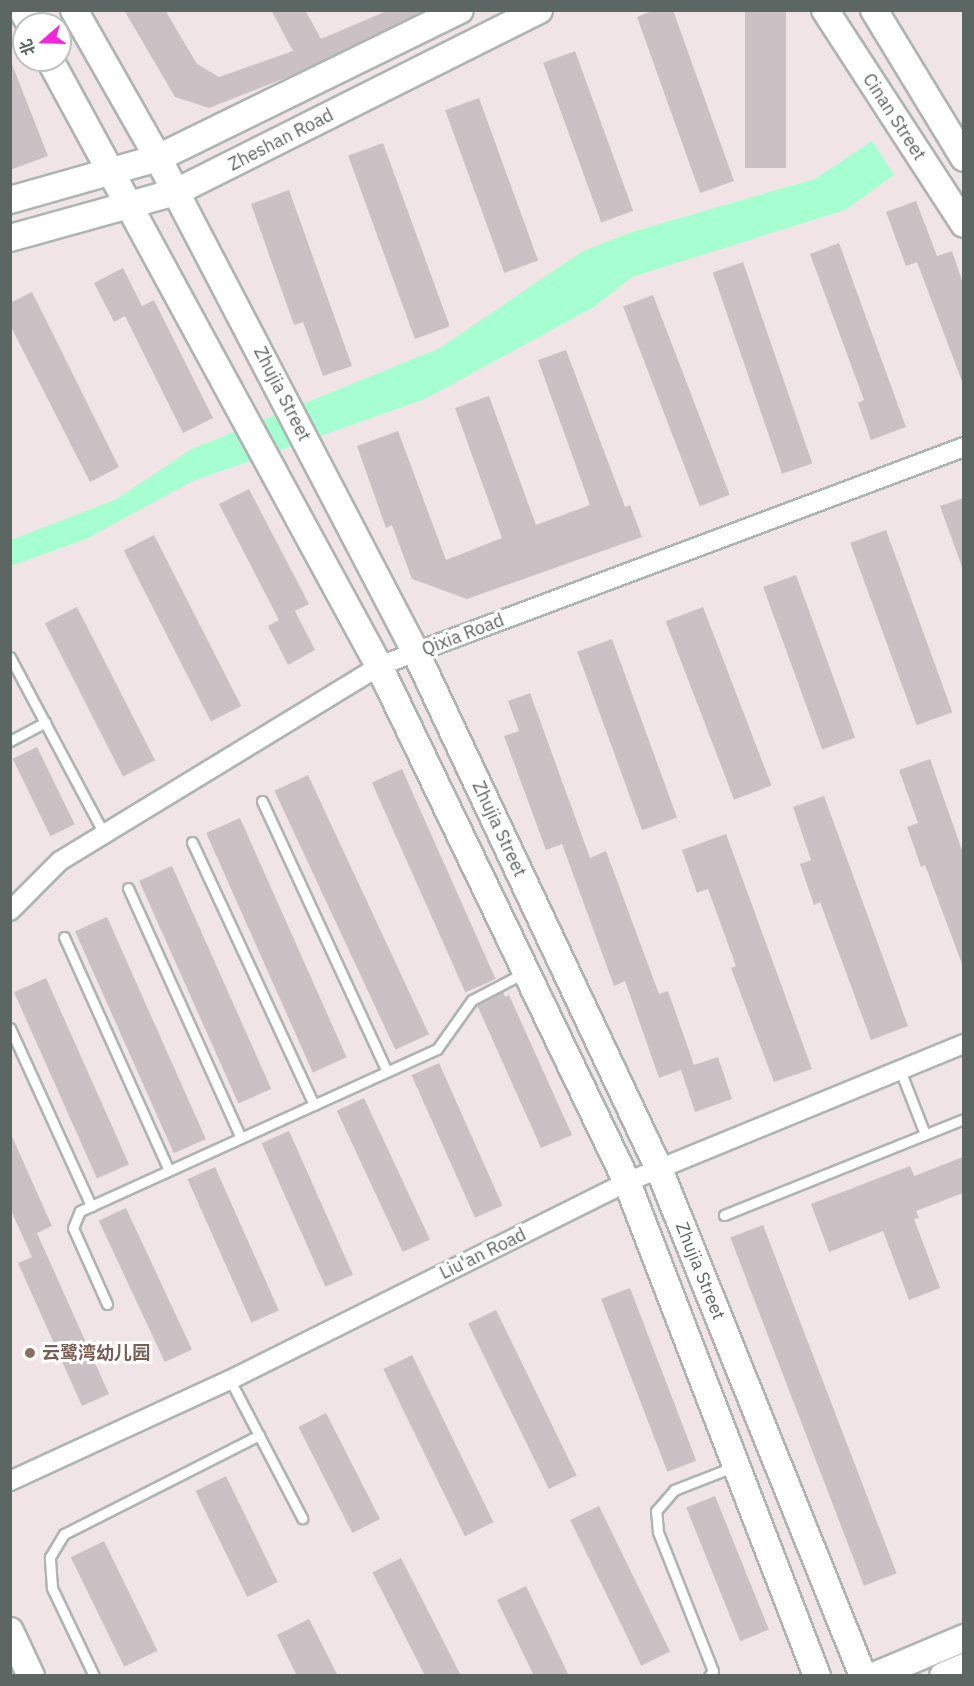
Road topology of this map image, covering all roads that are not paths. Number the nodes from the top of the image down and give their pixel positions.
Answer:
1 (74, 10) edge
2 (459, 10) edge
3 (539, 10) edge
4 (825, 10) edge
5 (874, 10) edge
6 (57, 72) edge
7 (158, 158) junction
8 (963, 158) edge
9 (112, 170) junction
10 (176, 192) junction
11 (10, 200) edge
12 (129, 205) junction
13 (963, 224) edge
14 (10, 238) edge
15 (963, 447) edge
16 (416, 652) junction
17 (10, 657) edge
18 (379, 666) junction
19 (45, 722) junction
20 (10, 741) edge
21 (262, 801) dead end
22 (104, 834) junction
23 (192, 842) dead end
24 (128, 888) dead end
25 (10, 911) edge
26 (64, 937) dead end
27 (526, 972) junction
28 (10, 1028) edge
29 (963, 1044) edge
30 (900, 1070) junction
31 (387, 1072) junction
32 (314, 1105) junction
33 (963, 1119) edge
34 (925, 1134) junction
35 (242, 1138) junction
36 (659, 1169) junction
37 (169, 1171) junction
38 (627, 1182) junction
39 (91, 1206) junction
40 (724, 1215) dead end
41 (107, 1304) dead end
42 (230, 1380) junction
43 (259, 1435) junction
44 (737, 1466) junction
45 (10, 1481) edge
46 (302, 1518) dead end
47 (10, 1631) edge
48 (963, 1638) edge
49 (963, 1667) edge
50 (31, 1676) edge
51 (94, 1676) edge
52 (709, 1676) edge
53 (817, 1676) edge
54 (863, 1676) edge
55 (874, 1676) edge
56 (943, 1676) edge

1 - 7 street, Zhujia Street
2 - 7 street, Zheshan Road
3 - 10 street, Zheshan Road
4 - 13 street, Cinan Street
5 - 8 street, Cinan Street
6 - 9 street, Zhujia Street
7 - 9 street, Zheshan Road
7 - 10 street, Zhujia Street
9 - 11 street, Zheshan Road
9 - 12 street, Zhujia Street
10 - 12 street, Zheshan Road
10 - 16 street, Zhujia Street
12 - 14 street, Zheshan Road
12 - 18 street, Zhujia Street
15 - 16 street, Qixia Road
16 - 18 street, Qixia Road
16 - 36 street, Zhujia Street
17 - 19 lane
18 - 22 street, Qixia Road
18 - 27 street, Zhujia Street
19 - 20 lane
19 - 22 lane
21 - 31 lane
22 - 25 street, Qixia Road
23 - 32 lane
24 - 35 lane
26 - 37 lane
27 - 31 lane
27 - 38 street, Zhujia Street
28 - 39 lane
29 - 30 street, Liu'an Road
30 - 34 lane
30 - 36 street, Liu'an Road
31 - 32 lane
32 - 35 lane
33 - 34 lane
34 - 40 lane
35 - 37 lane
36 - 38 street, Liu'an Road
36 - 54 street, Zhujia Street
37 - 39 lane
38 - 42 street, Liu'an Road
38 - 44 street, Zhujia Street
39 - 41 lane
42 - 43 lane
42 - 45 street, Liu'an Road
43 - 46 lane
43 - 51 lane
44 - 52 lane
44 - 53 street, Zhujia Street
47 - 50 street
48 - 55 street
49 - 56 street

